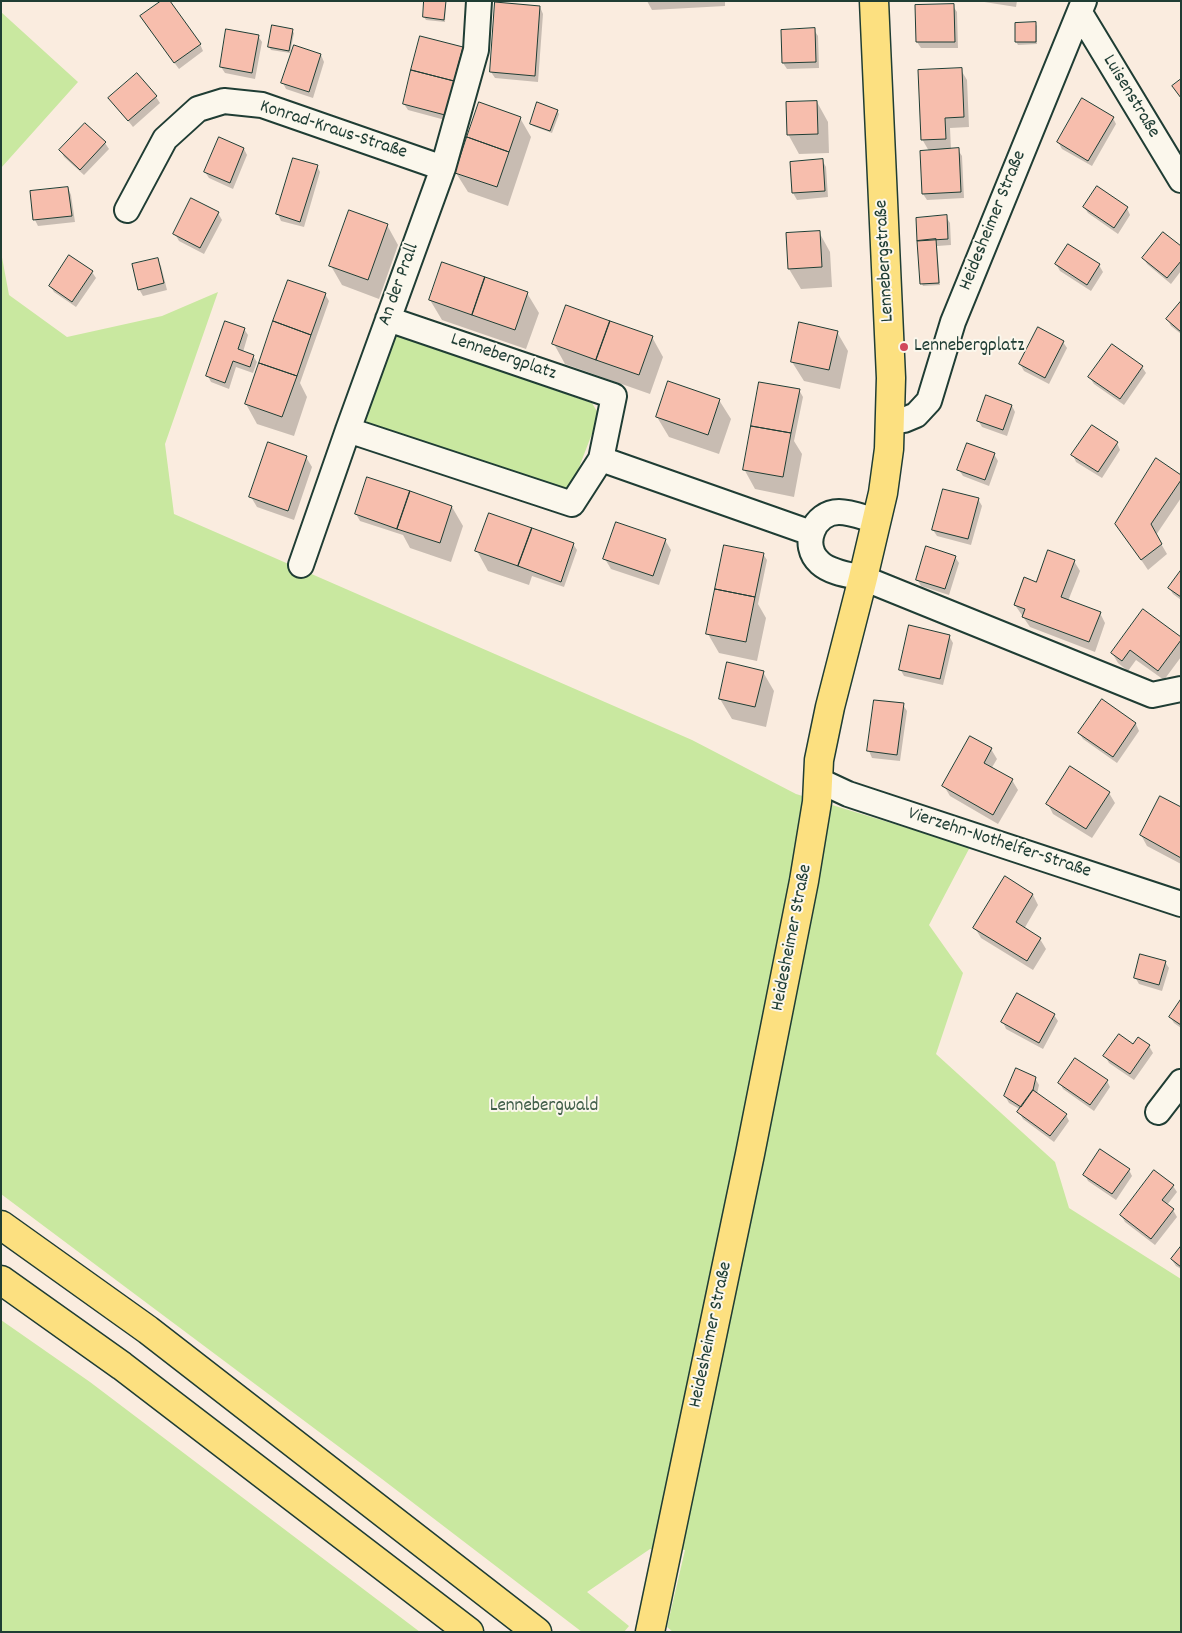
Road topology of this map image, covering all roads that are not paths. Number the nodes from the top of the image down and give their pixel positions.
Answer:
1 (479, 1) edge
2 (874, 1) edge
3 (1082, 7) edge
4 (443, 168) junction
5 (1181, 180) edge
6 (128, 210) dead end
7 (388, 319) junction
8 (891, 422) junction
9 (348, 430) junction
10 (601, 459) junction
11 (877, 521) junction
12 (812, 533) junction
13 (301, 565) dead end
14 (863, 578) junction
15 (1181, 689) edge
16 (818, 780) junction
17 (1181, 904) edge
18 (1181, 1082) edge
19 (1158, 1112) dead end
20 (1, 1226) edge
21 (1, 1280) edge
22 (469, 1632) edge
23 (537, 1632) edge
24 (650, 1632) edge

1 - 4 street, An der Prall
2 - 8 main road, Lennebergstraße
3 - 5 street, Luisenstraße
3 - 8 street, Heidesheimer Straße
4 - 6 street, Konrad-Kraus-Straße
4 - 7 street, An der Prall
7 - 9 street, An der Prall
7 - 10 street, Lennebergplatz
8 - 11 main road, Lennebergstraße
9 - 10 street, Lennebergplatz
9 - 13 street, An der Prall
10 - 12 street
11 - 12 street
11 - 14 main road, Lennebergstraße
12 - 14 street
14 - 15 street
14 - 16 main road, Heidesheimer Straße
16 - 17 street, Vierzehn-Nothelfer-Straße
16 - 24 main road, Heidesheimer Straße
18 - 19 street
20 - 23 main road
21 - 22 main road

